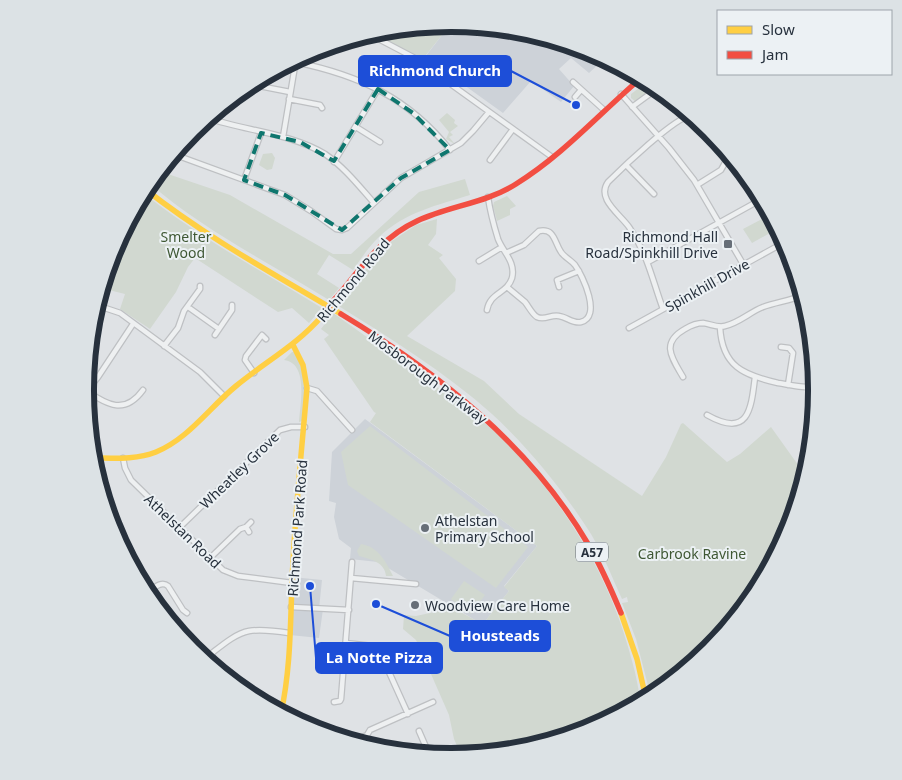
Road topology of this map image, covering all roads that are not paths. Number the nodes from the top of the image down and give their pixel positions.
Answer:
1 (379, 39) edge
2 (306, 64) edge
3 (295, 68) edge
4 (573, 82) dead end
5 (634, 83) edge
6 (262, 86) edge
7 (378, 89) junction
8 (581, 90) junction
9 (290, 92) junction
10 (651, 93) edge
11 (621, 94) junction
12 (575, 97) dead end
13 (289, 99) junction
14 (632, 107) junction
15 (322, 108) dead end
16 (604, 110) junction
17 (490, 112) junction
18 (682, 117) edge
19 (216, 121) edge
20 (356, 127) junction
21 (514, 129) junction
22 (261, 132) junction
23 (658, 136) junction
24 (283, 137) junction
25 (380, 142) dead end
26 (450, 150) junction
27 (180, 157) edge
28 (552, 157) junction
29 (490, 160) dead end
30 (726, 161) edge
31 (334, 162) junction
32 (626, 164) junction
33 (244, 180) junction
34 (697, 185) junction
35 (152, 194) edge
36 (654, 194) dead end
37 (488, 197) junction
38 (755, 202) edge
39 (374, 203) junction
40 (719, 222) junction
41 (778, 246) edge
42 (502, 247) junction
43 (506, 254) junction
44 (479, 261) dead end
45 (648, 262) junction
46 (743, 264) junction
47 (579, 271) junction
48 (200, 286) dead end
49 (507, 287) junction
50 (559, 287) dead end
51 (796, 298) edge
52 (232, 305) dead end
53 (188, 307) junction
54 (103, 308) edge
55 (663, 309) junction
56 (486, 310) dead end
57 (134, 324) junction
58 (720, 327) junction
59 (630, 328) dead end
60 (219, 329) junction
61 (215, 335) dead end
62 (266, 339) dead end
63 (293, 345) junction
64 (164, 346) junction
65 (781, 348) dead end
66 (254, 373) junction
67 (683, 377) dead end
68 (755, 377) junction
69 (93, 383) edge
70 (788, 385) junction
71 (307, 388) junction
72 (808, 388) edge
73 (142, 390) dead end
74 (139, 395) junction
75 (93, 396) edge
76 (224, 396) junction
77 (144, 399) dead end
78 (707, 415) dead end
79 (304, 427) junction
80 (352, 430) dead end
81 (100, 458) edge
82 (123, 458) junction
83 (251, 522) dead end
84 (179, 528) junction
85 (210, 558) junction
86 (352, 562) dead end
87 (351, 578) junction
88 (292, 583) junction
89 (416, 584) dead end
90 (154, 588) edge
91 (291, 607) junction
92 (348, 610) junction
93 (187, 613) dead end
94 (289, 633) junction
95 (346, 643) junction
96 (211, 654) joint
97 (213, 657) edge
98 (644, 691) edge
99 (334, 702) dead end
100 (433, 702) dead end
101 (282, 705) edge
102 (408, 714) junction
103 (419, 731) dead end
104 (364, 736) edge
105 (426, 747) edge

1 - 17 street
2 - 7 street
3 - 9 street
4 - 8 street
5 - 11 main road, Richmond Road
6 - 9 street
7 - 20 street
7 - 26 street
8 - 12 street
8 - 16 street
9 - 13 street
10 - 14 street
11 - 14 street
11 - 16 main road, Richmond Road
13 - 15 street
13 - 24 street
14 - 23 street
16 - 28 main road, Richmond Road
17 - 21 street
17 - 26 street
18 - 23 street
19 - 22 street
20 - 25 street
20 - 31 street
21 - 28 street
21 - 29 street
22 - 24 street
22 - 33 street
23 - 32 street
23 - 34 street
24 - 31 street
26 - 39 street
27 - 33 street
28 - 37 main road, Richmond Road
30 - 34 street
31 - 39 street
32 - 36 street
32 - 45 street
33 - 39 street
34 - 40 street
35 - 98 main road, Mosborough Parkway / A57
37 - 42 street
37 - 63 main road, Richmond Road, bridge
38 - 40 street
40 - 45 street
40 - 46 street
41 - 46 street, Spinkhill Drive
42 - 43 street
42 - 44 street
43 - 47 street
43 - 49 street
45 - 55 street
46 - 55 street, Spinkhill Drive
47 - 49 street
47 - 50 street
48 - 53 street
49 - 56 street
51 - 58 street
52 - 60 street
53 - 60 street
53 - 64 street
54 - 57 street
55 - 59 street, Spinkhill Drive
57 - 64 street
57 - 69 street
58 - 67 street
58 - 68 street
60 - 61 street
62 - 66 street
63 - 66 main road, Richmond Road
63 - 71 main road, Richmond Park Road
64 - 76 street
65 - 70 street
66 - 76 main road, Richmond Road
68 - 70 street
68 - 78 street
70 - 72 street
71 - 79 main road, Richmond Park Road
71 - 80 street
73 - 74 street
74 - 75 street
74 - 77 street
76 - 82 main road, Richmond Road
79 - 84 street, Wheatley Grove
79 - 88 main road, Richmond Park Road
81 - 82 main road, Richmond Road
82 - 84 street, Athelstan Road
83 - 85 street
84 - 85 street, Athelstan Road
85 - 88 street, Athelstan Road
86 - 87 street
87 - 89 street
87 - 92 street
88 - 91 main road, Richmond Park Road
90 - 93 street
91 - 92 street
91 - 94 main road, Richmond Park Road
92 - 95 street
94 - 96 street
94 - 101 main road, Richmond Park Road
95 - 99 street
95 - 102 street
96 - 97 street
100 - 102 street
102 - 104 street
103 - 105 street

